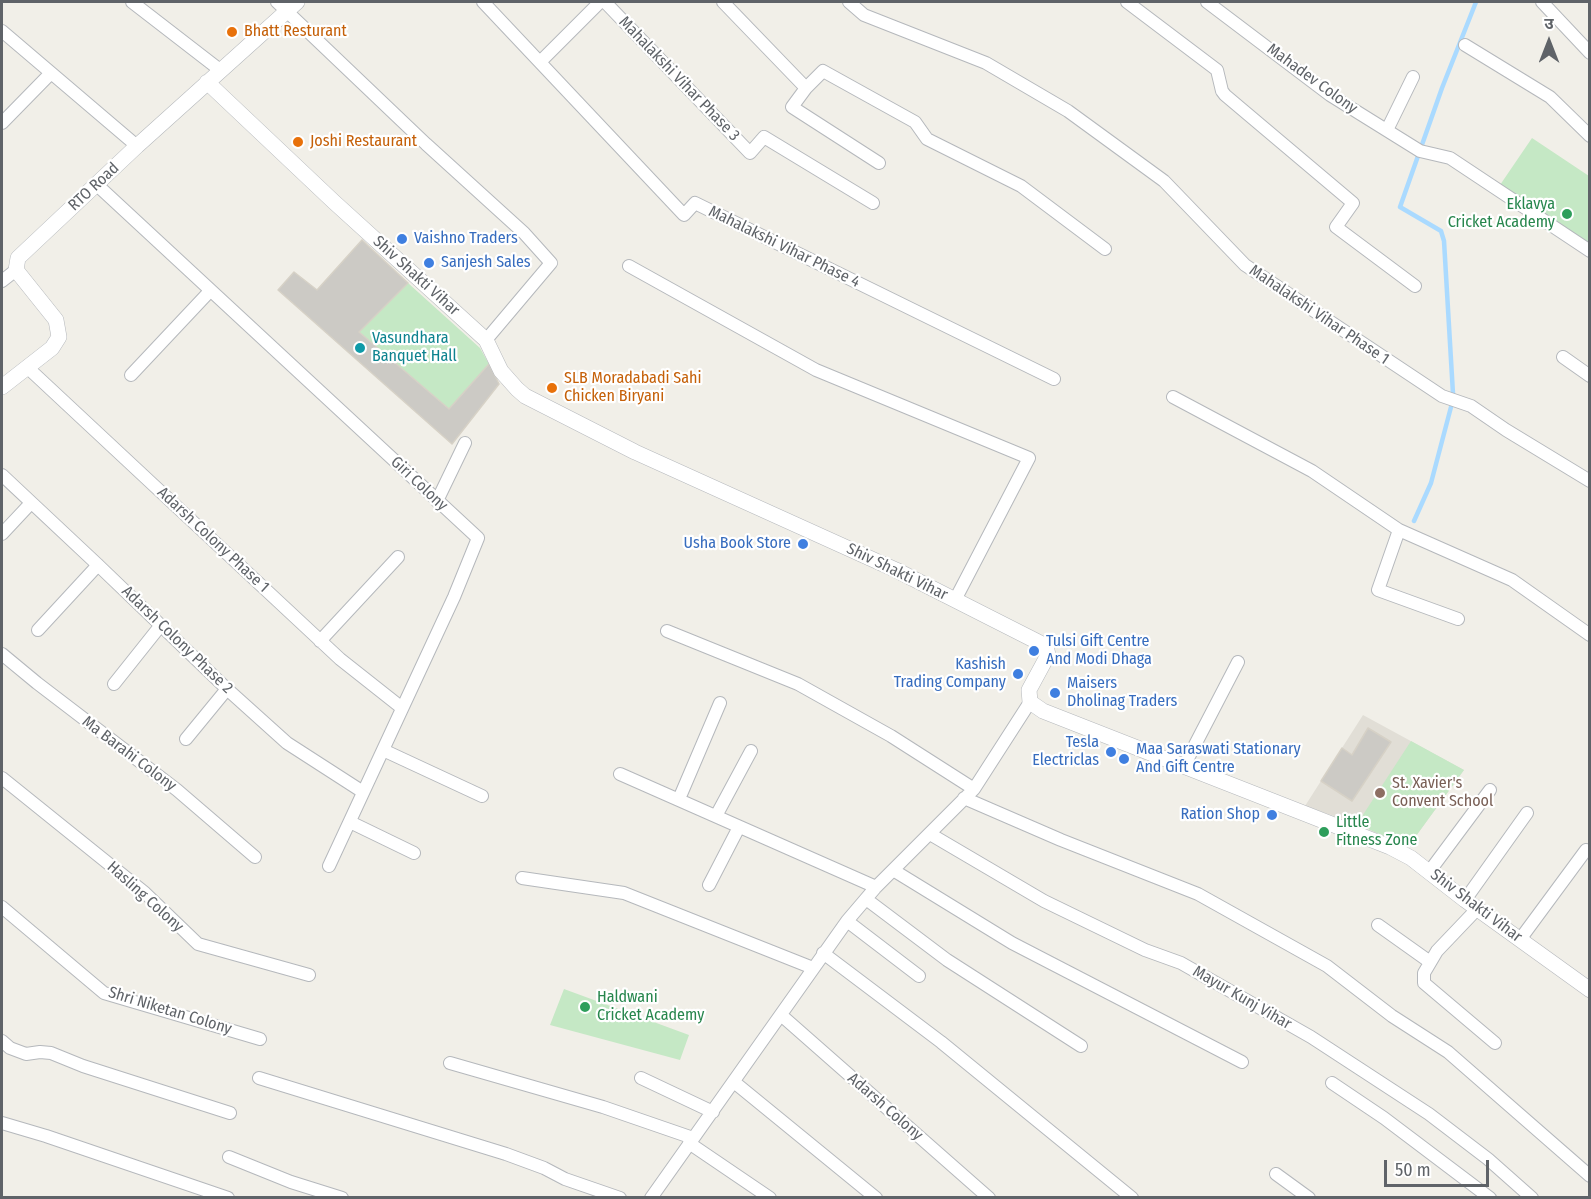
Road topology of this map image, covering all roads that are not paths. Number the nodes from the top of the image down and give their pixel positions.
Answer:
1 (132, 2) edge
2 (483, 2) edge
3 (602, 2) edge
4 (723, 2) edge
5 (849, 2) edge
6 (1127, 2) edge
7 (1207, 2) edge
8 (1542, 2) edge
9 (287, 4) edge
10 (2, 31) edge
11 (1465, 45) dead end
12 (1590, 53) edge
13 (540, 62) junction
14 (220, 70) junction
15 (50, 74) junction
16 (1413, 77) dead end
17 (207, 82) junction
18 (806, 88) junction
19 (2, 123) edge
20 (1387, 130) junction
21 (1590, 136) edge
22 (136, 146) junction
23 (879, 163) dead end
24 (96, 184) junction
25 (873, 202) dead end
26 (1105, 249) dead end
27 (1590, 251) edge
28 (629, 266) dead end
29 (16, 270) junction
30 (2, 281) edge
31 (1415, 286) dead end
32 (210, 291) junction
33 (486, 340) junction
34 (1563, 357) dead end
35 (28, 368) junction
36 (131, 375) dead end
37 (1590, 376) edge
38 (1054, 379) dead end
39 (2, 387) edge
40 (1173, 397) dead end
41 (465, 443) dead end
42 (2, 475) edge
43 (1590, 482) edge
44 (437, 501) junction
45 (31, 503) junction
46 (1399, 530) junction
47 (2, 534) edge
48 (398, 557) dead end
49 (98, 565) junction
50 (955, 600) junction
51 (1458, 619) dead end
52 (161, 625) junction
53 (38, 630) dead end
54 (667, 631) dead end
55 (1590, 635) edge
56 (320, 640) junction
57 (2, 654) edge
58 (1238, 662) dead end
59 (114, 684) dead end
60 (227, 689) junction
61 (1030, 702) junction
62 (720, 703) dead end
63 (402, 708) junction
64 (186, 739) dead end
65 (383, 750) junction
66 (751, 751) dead end
67 (1184, 766) junction
68 (620, 774) dead end
69 (2, 778) edge
70 (974, 789) junction
71 (1490, 790) dead end
72 (363, 792) junction
73 (482, 796) dead end
74 (964, 798) junction
75 (679, 799) junction
76 (1527, 813) dead end
77 (716, 816) junction
78 (350, 822) junction
79 (739, 827) junction
80 (930, 834) junction
81 (1586, 850) dead end
82 (414, 853) dead end
83 (255, 857) dead end
84 (329, 866) dead end
85 (893, 870) junction
86 (1429, 872) junction
87 (522, 878) dead end
88 (709, 885) dead end
89 (876, 887) junction
90 (866, 899) junction
91 (1471, 904) junction
92 (2, 907) edge
93 (847, 921) junction
94 (1378, 925) dead end
95 (1522, 941) junction
96 (823, 953) junction
97 (1430, 962) junction
98 (813, 968) junction
99 (309, 975) dead end
100 (919, 976) dead end
101 (1590, 990) edge
102 (781, 1015) junction
103 (260, 1039) dead end
104 (2, 1041) edge
105 (1495, 1043) dead end
106 (1081, 1046) dead end
107 (1242, 1062) dead end
108 (450, 1063) dead end
109 (259, 1078) dead end
110 (641, 1078) dead end
111 (734, 1082) junction
112 (1332, 1083) dead end
113 (713, 1112) junction
114 (230, 1113) dead end
115 (2, 1123) edge
116 (691, 1140) junction
117 (229, 1157) dead end
118 (1276, 1174) dead end
119 (1590, 1176) edge
120 (655, 1196) edge
121 (228, 1197) edge
122 (342, 1197) edge
123 (620, 1197) edge
124 (770, 1197) edge
125 (876, 1197) edge
126 (989, 1197) edge
127 (1132, 1197) edge
128 (1309, 1197) edge
129 (1490, 1197) edge
130 (1532, 1197) edge

1 - 14 street
2 - 13 street, Mahalakshi Vihar Phase 4
3 - 13 street
3 - 25 street, Mahalakshi Vihar Phase 3
4 - 18 street
5 - 43 street, Mahalakshi Vihar Phase 1
6 - 31 street
7 - 20 street, Mahadev Colony
8 - 12 street
9 - 14 street, RTO Road
9 - 33 street
10 - 15 street
11 - 21 street
13 - 38 street, Mahalakshi Vihar Phase 4
14 - 17 street, RTO Road
15 - 19 street
15 - 22 street
16 - 20 street
17 - 22 street, RTO Road
17 - 33 street, Shiv Shakti Vihar
18 - 23 street
18 - 26 street
20 - 27 street, Mahadev Colony
22 - 24 street, RTO Road
24 - 29 street, RTO Road
24 - 32 street, Giri Colony
28 - 50 street
29 - 30 street
29 - 35 street
32 - 36 street
32 - 44 street, Giri Colony
33 - 50 street, Shiv Shakti Vihar
34 - 37 street
35 - 39 street
35 - 56 street, Adarsh Colony Phase 1
40 - 46 street
41 - 44 street
42 - 45 street, Adarsh Colony Phase 2
44 - 63 street, Giri Colony
45 - 47 street
45 - 49 street, Adarsh Colony Phase 2
46 - 51 street
46 - 55 street
48 - 56 street
49 - 52 street, Adarsh Colony Phase 2
49 - 53 street
50 - 61 street, Shiv Shakti Vihar
52 - 59 street
52 - 60 street, Adarsh Colony Phase 2
54 - 70 street
56 - 63 street, Adarsh Colony Phase 1
57 - 83 street, Ma Barahi Colony
58 - 67 street
60 - 64 street
60 - 72 street, Adarsh Colony Phase 2
61 - 67 street, Shiv Shakti Vihar
61 - 70 street
62 - 75 street
63 - 65 street, Giri Colony
65 - 72 street, Giri Colony
65 - 73 street
66 - 77 street
67 - 86 street, Shiv Shakti Vihar
68 - 75 street
69 - 99 street, Hasling Colony
70 - 74 street
71 - 86 street
72 - 78 street, Giri Colony
74 - 80 street
74 - 119 street
75 - 77 street
76 - 91 street
77 - 79 street
78 - 82 street
78 - 84 street, Giri Colony
79 - 88 street
79 - 89 street
80 - 85 street
80 - 130 street, Mayur Kunj Vihar
81 - 95 street
85 - 89 street
85 - 107 street
86 - 91 street, Shiv Shakti Vihar
87 - 98 street
89 - 90 street
90 - 93 street
90 - 106 street
91 - 95 street, Shiv Shakti Vihar
91 - 97 street
92 - 103 street, Shri Niketan Colony
93 - 96 street
93 - 100 street
94 - 97 street
95 - 101 street, Shiv Shakti Vihar
96 - 98 street
96 - 127 street
97 - 105 street
98 - 102 street
102 - 111 street
102 - 126 street, Adarsh Colony
104 - 114 street
108 - 116 street
109 - 123 street
110 - 113 street
111 - 113 street
111 - 125 street
112 - 129 street
113 - 116 street
115 - 121 street
116 - 120 street
116 - 124 street
117 - 122 street
118 - 128 street

